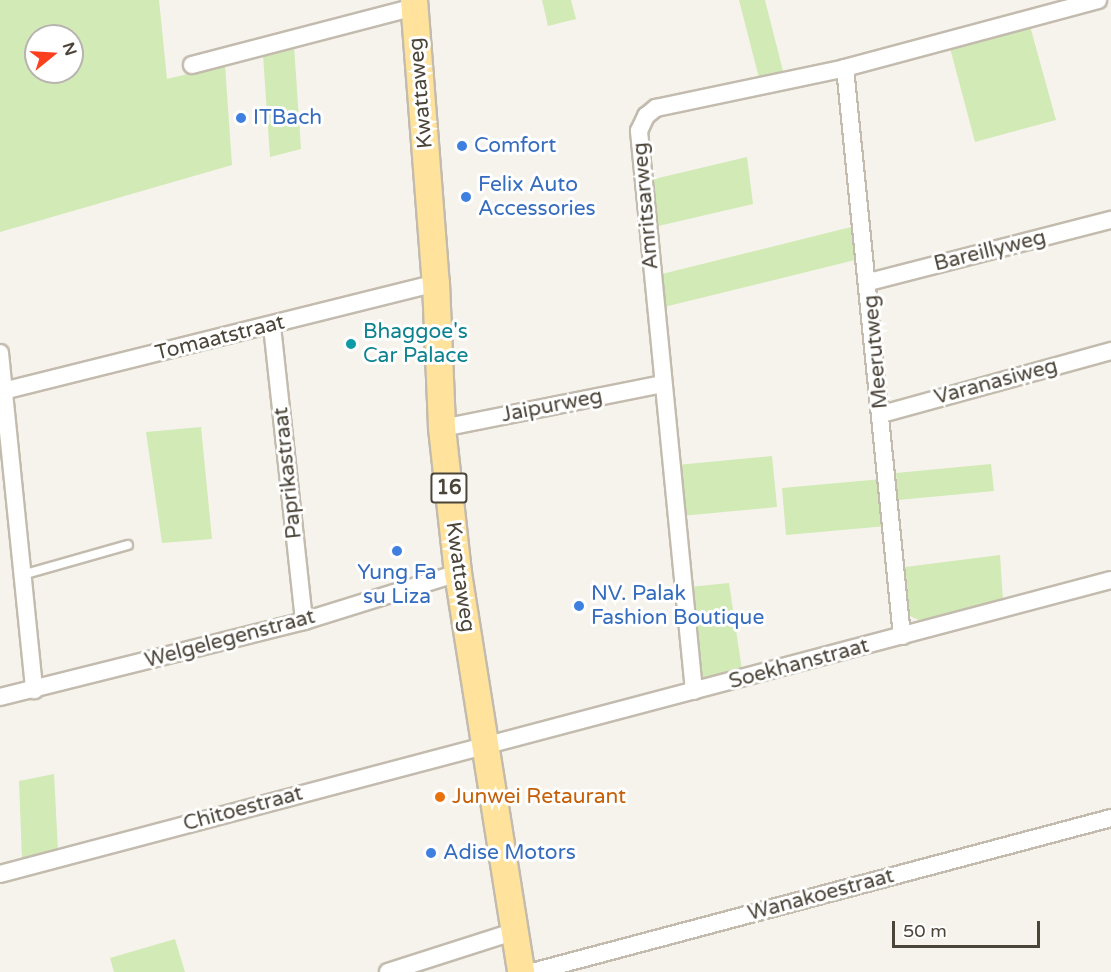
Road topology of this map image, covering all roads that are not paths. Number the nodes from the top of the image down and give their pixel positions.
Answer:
1 (1098, 0) edge
2 (414, 4) edge
3 (192, 65) dead end
4 (845, 68) junction
5 (1111, 220) edge
6 (869, 282) junction
7 (436, 283) junction
8 (272, 326) junction
9 (1111, 351) edge
10 (0, 354) edge
11 (662, 384) junction
12 (3, 391) junction
13 (882, 414) junction
14 (442, 428) junction
15 (129, 545) dead end
16 (458, 573) junction
17 (22, 575) junction
18 (1111, 580) edge
19 (304, 621) junction
20 (902, 636) junction
21 (34, 690) junction
22 (694, 692) junction
23 (0, 697) edge
24 (486, 744) junction
25 (1111, 818) edge
26 (0, 874) edge
27 (516, 931) junction
28 (388, 972) edge
29 (521, 972) edge
30 (532, 972) edge

1 - 4 street, Amritsarweg
2 - 3 street
2 - 7 main road, Kwattaweg / 16
4 - 6 street, Meerutweg
4 - 11 street, Amritsarweg
5 - 6 street, Bareillyweg
6 - 13 street, Meerutweg
7 - 8 street, Tomaatstraat
7 - 14 main road, Kwattaweg / 16
8 - 12 street, Tomaatstraat
8 - 19 street, Paprikastraat
9 - 13 street, Varanasiweg
10 - 12 street
11 - 14 street, Jaipurweg
11 - 22 street, Amritsarweg
12 - 17 street
13 - 20 street, Meerutweg
14 - 16 main road, Kwattaweg / 16
15 - 17 lane
16 - 19 street, Welgelegenstraat
16 - 24 main road, Kwattaweg / 16
17 - 21 street
18 - 20 street, Soekhanstraat
19 - 21 street, Welgelegenstraat
20 - 22 street, Soekhanstraat
21 - 23 street, Welgelegenstraat
22 - 24 street, Soekhanstraat
24 - 26 street, Chitoestraat
24 - 27 main road, Kwattaweg / 16
25 - 30 street, Wanakoestraat
27 - 28 street
27 - 29 main road, Kwattaweg / 16

